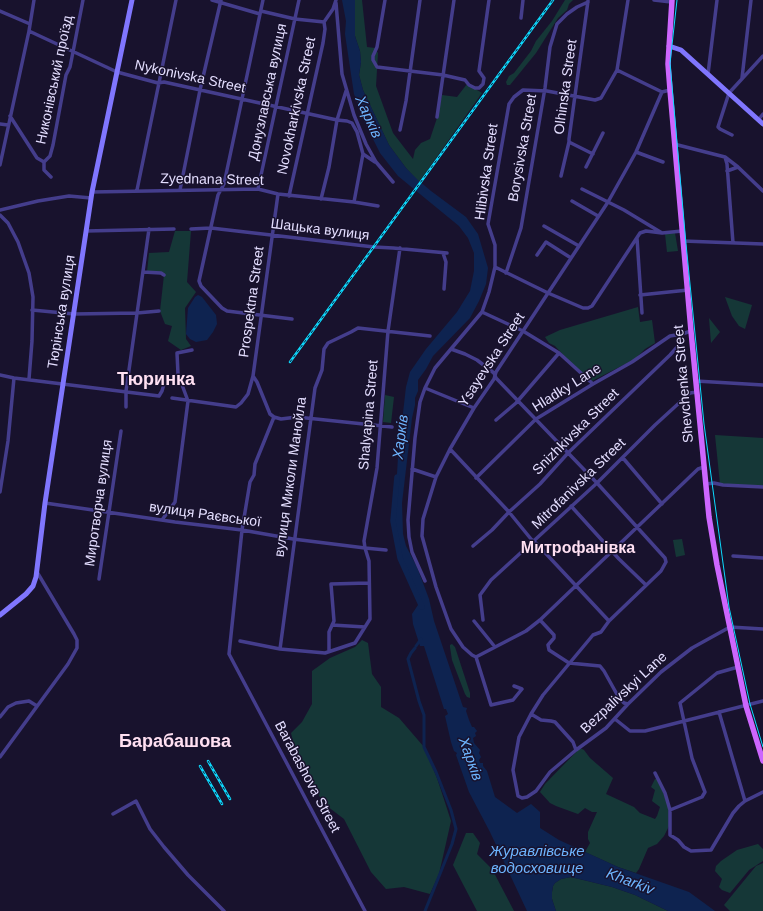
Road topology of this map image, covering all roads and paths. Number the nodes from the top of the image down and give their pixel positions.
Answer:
1 (34, 0) edge
2 (83, 0) edge
3 (132, 0) edge
4 (176, 0) edge
5 (212, 0) edge
6 (263, 0) edge
7 (299, 0) edge
8 (385, 0) edge
9 (420, 0) edge
10 (454, 0) edge
11 (489, 0) edge
12 (523, 0) edge
13 (628, 0) edge
14 (654, 0) edge
15 (717, 0) edge
16 (751, 0) edge
17 (221, 1) edge
18 (336, 1) edge
19 (588, 1) edge
20 (671, 1) edge
21 (0, 11) edge
22 (260, 13) junction
23 (521, 18) dead end
24 (295, 19) junction
25 (324, 22) junction
26 (30, 24) junction
27 (29, 32) junction
28 (669, 46) junction
29 (73, 52) junction
30 (763, 56) edge
31 (743, 64) junction
32 (751, 68) junction
33 (617, 70) junction
34 (410, 71) junction
35 (117, 72) junction
36 (708, 74) junction
37 (443, 75) junction
38 (742, 78) junction
39 (158, 82) junction
40 (200, 90) junction
41 (670, 90) junction
42 (346, 91) junction
43 (544, 91) junction
44 (662, 92) junction
45 (729, 93) junction
46 (575, 95) junction
47 (242, 100) junction
48 (276, 107) junction
49 (307, 114) junction
50 (763, 114) edge
51 (10, 116) junction
52 (438, 117) dead end
53 (337, 120) junction
54 (758, 120) junction
55 (0, 124) edge
56 (763, 124) edge
57 (8, 125) junction
58 (400, 130) dead end
59 (603, 133) dead end
60 (732, 135) dead end
61 (569, 142) junction
62 (674, 144) junction
63 (636, 152) junction
64 (593, 154) junction
65 (725, 157) junction
66 (364, 158) junction
67 (44, 162) junction
68 (376, 162) junction
69 (663, 162) dead end
70 (0, 165) edge
71 (586, 167) dead end
72 (738, 167) junction
73 (727, 171) junction
74 (561, 176) dead end
75 (51, 177) dead end
76 (393, 182) dead end
77 (221, 189) junction
78 (258, 189) junction
79 (582, 189) dead end
80 (137, 190) junction
81 (180, 190) junction
82 (763, 191) edge
83 (92, 192) junction
84 (278, 194) junction
85 (289, 196) junction
86 (92, 198) junction
87 (320, 199) junction
88 (572, 201) dead end
89 (354, 202) junction
90 (608, 202) junction
91 (378, 206) dead end
92 (0, 210) edge
93 (0, 215) edge
94 (598, 216) junction
95 (647, 224) junction
96 (544, 226) dead end
97 (211, 228) junction
98 (149, 229) junction
99 (174, 229) dead end
100 (191, 229) dead end
101 (682, 230) junction
102 (86, 231) junction
103 (646, 231) junction
104 (662, 233) junction
105 (272, 235) junction
106 (637, 237) junction
107 (682, 241) junction
108 (733, 243) junction
109 (632, 244) junction
110 (763, 244) edge
111 (579, 246) junction
112 (637, 246) junction
113 (400, 248) junction
114 (537, 255) dead end
115 (571, 258) junction
116 (495, 267) junction
117 (143, 272) junction
118 (506, 273) junction
119 (164, 275) dead end
120 (444, 289) dead end
121 (688, 290) junction
122 (548, 293) junction
123 (640, 295) junction
124 (32, 310) junction
125 (158, 311) dead end
126 (482, 312) junction
127 (137, 313) junction
128 (642, 313) dead end
129 (74, 314) junction
130 (261, 315) junction
131 (292, 319) dead end
132 (388, 331) junction
133 (523, 331) junction
134 (691, 331) junction
135 (682, 334) junction
136 (430, 336) dead end
137 (451, 349) junction
138 (192, 350) dead end
139 (559, 353) junction
140 (0, 375) edge
141 (495, 375) junction
142 (253, 376) junction
143 (14, 378) junction
144 (29, 379) junction
145 (696, 381) junction
146 (63, 384) junction
147 (164, 384) dead end
148 (593, 384) junction
149 (763, 385) edge
150 (424, 388) junction
151 (126, 391) junction
152 (697, 392) junction
153 (172, 398) dead end
154 (517, 400) junction
155 (188, 401) junction
156 (126, 407) dead end
157 (474, 408) junction
158 (274, 417) junction
159 (311, 419) junction
160 (536, 419) junction
161 (496, 420) dead end
162 (381, 426) junction
163 (392, 427) dead end
164 (121, 431) dead end
165 (450, 449) junction
166 (568, 453) junction
167 (623, 458) junction
168 (704, 467) junction
169 (412, 469) junction
170 (436, 477) junction
171 (476, 478) junction
172 (597, 483) junction
173 (706, 484) junction
174 (763, 487) edge
175 (0, 492) edge
176 (46, 503) junction
177 (662, 504) junction
178 (571, 506) junction
179 (109, 512) junction
180 (509, 512) junction
181 (162, 520) junction
182 (637, 528) junction
183 (242, 530) junction
184 (294, 539) junction
185 (533, 541) junction
186 (473, 546) dead end
187 (365, 548) junction
188 (386, 550) dead end
189 (611, 551) junction
190 (733, 556) dead end
191 (763, 558) edge
192 (37, 572) junction
193 (99, 579) dead end
194 (425, 581) dead end
195 (368, 583) junction
196 (646, 585) junction
197 (577, 586) junction
198 (0, 615) edge
199 (474, 620) dead end
200 (483, 620) dead end
201 (540, 620) junction
202 (609, 621) junction
203 (332, 625) junction
204 (365, 627) junction
205 (730, 627) junction
206 (763, 630) edge
207 (240, 641) dead end
208 (495, 647) junction
209 (280, 649) junction
210 (329, 651) junction
211 (476, 657) junction
212 (569, 663) junction
213 (738, 667) junction
214 (514, 686) dead end
215 (763, 701) edge
216 (628, 704) junction
217 (37, 706) junction
218 (746, 706) junction
219 (719, 712) junction
220 (531, 714) junction
221 (0, 717) edge
222 (615, 719) junction
223 (684, 721) junction
224 (0, 749) edge
225 (576, 750) junction
226 (4, 753) junction
227 (0, 757) edge
228 (763, 761) edge
229 (655, 773) dead end
230 (763, 792) edge
231 (745, 801) junction
232 (670, 810) junction
233 (113, 814) dead end
234 (224, 911) edge
235 (364, 911) edge

1 - 26 street
2 - 29 street, Никонівський проїзд
3 - 35 main road, Тюрінська вулиця
4 - 39 street
5 - 17 street
6 - 22 street
7 - 24 street, Донузлавська вулиця
8 - 34 street
9 - 34 street
10 - 37 street
11 - 37 street
12 - 23 street
13 - 33 street
14 - 20 street
15 - 36 street
16 - 31 street
17 - 22 street
17 - 40 street
18 - 25 street, Novokharkivska Street
18 - 42 street
19 - 43 street, Borysivska Street
19 - 46 street, Olhinska Street
20 - 28 main road, Shevchenka Street
21 - 26 street
22 - 24 street
22 - 47 street
24 - 25 street
24 - 48 street, Донузлавська вулиця
25 - 49 street, Novokharkivska Street
26 - 27 street
27 - 29 street, Nykonivska Street
27 - 51 street
28 - 36 main road
28 - 41 main road, Shevchenka Street
29 - 35 street, Nykonivska Street
29 - 67 street, Никонівський проїзд
30 - 32 street
31 - 32 street
31 - 38 street
32 - 38 street
33 - 44 street
33 - 46 street
34 - 37 street
34 - 58 street
35 - 39 street, Nykonivska Street
35 - 83 main road, Тюрінська вулиця
36 - 45 main road
37 - 52 street
38 - 45 street
39 - 40 street, Nykonivska Street
39 - 80 street
40 - 47 street, Nykonivska Street
40 - 81 street
41 - 44 street
41 - 62 main road, Shevchenka Street
42 - 53 street
42 - 68 street
43 - 46 street
43 - 116 street, Hlibivska Street
43 - 118 street, Borysivska Street
44 - 63 street, Ysayevska Street
45 - 54 main road
45 - 60 street
46 - 61 street, Olhinska Street
47 - 48 street, Nykonivska Street
47 - 77 street
48 - 49 street, Nykonivska Street
48 - 78 street, Донузлавська вулиця
49 - 53 street, Nykonivska Street
49 - 85 street, Novokharkivska Street
50 - 54 street
51 - 57 street
51 - 67 street
53 - 66 street, Nykonivska Street
53 - 87 street
54 - 56 main road
55 - 57 street
57 - 70 street
59 - 64 street
61 - 64 street
61 - 74 street, Olhinska Street
62 - 65 street
62 - 101 main road, Shevchenka Street
63 - 69 street
63 - 90 street, Ysayevska Street
64 - 71 street
65 - 72 street
65 - 73 street
66 - 68 street
66 - 89 street
67 - 75 street
68 - 76 street
72 - 73 street
72 - 82 street
73 - 108 street
77 - 78 street, Zyednana Street
77 - 81 street, Zyednana Street
77 - 97 street
78 - 84 street, Zyednana Street
79 - 90 street
80 - 81 street, Zyednana Street
80 - 83 street, Zyednana Street
83 - 86 main road, Тюрінська вулиця
84 - 85 street, Zyednana Street
84 - 105 street, Prospektna Street
85 - 87 street, Zyednana Street
86 - 92 street
86 - 102 main road, Тюрінська вулиця
87 - 89 street, Zyednana Street
88 - 94 street
89 - 91 street, Zyednana Street
90 - 94 street, Ysayevska Street
90 - 95 street
93 - 124 street
94 - 111 street, Ysayevska Street
95 - 103 street
95 - 104 street
96 - 111 street
97 - 100 street, Шацька вулиця
97 - 105 street, Шацька вулиця
97 - 130 street
98 - 99 street
98 - 102 street
98 - 117 street
101 - 104 street
101 - 107 main road, Shevchenka Street
102 - 129 main road, Тюрінська вулиця
103 - 104 street
103 - 106 street
105 - 113 street, Шацька вулиця
105 - 130 street, Prospektna Street
106 - 109 street
106 - 112 street
107 - 108 street
107 - 121 main road, Shevchenka Street
108 - 110 street
109 - 112 street
109 - 122 street
111 - 115 street, Ysayevska Street
112 - 123 street
113 - 120 street, Шацька вулиця
113 - 132 street, Shalyapina Street
114 - 115 street
115 - 122 street, Ysayevska Street
116 - 118 street
116 - 126 street, Hlibivska Street
117 - 119 street
117 - 127 street
118 - 122 street
121 - 123 street
121 - 134 main road, Shevchenka Street
122 - 133 street, Ysayevska Street
123 - 128 street
124 - 129 street
124 - 144 street
125 - 127 street
126 - 133 street
126 - 137 street
127 - 129 street
127 - 151 street
129 - 146 main road, Тюрінська вулиця
130 - 131 street
130 - 142 street, Prospektna Street
132 - 136 street
132 - 159 street, вулиця Миколи Манойла
132 - 162 street, Shalyapina Street
133 - 139 street
133 - 141 street, Ysayevska Street
134 - 135 street
134 - 145 main road, Shevchenka Street
135 - 148 street, Hladky Lane
135 - 166 street, Snizhkivska Street
137 - 141 street
137 - 150 street
138 - 155 street
139 - 148 street
139 - 154 street
140 - 143 street
141 - 154 street
141 - 157 street, Ysayevska Street
142 - 155 street, Prospektna Street
142 - 158 street
143 - 144 street
143 - 175 street
144 - 146 street
145 - 149 street
145 - 152 main road, Shevchenka Street
146 - 151 street
146 - 176 main road, Тюрінська вулиця
147 - 151 street
148 - 160 street, Hladky Lane
150 - 157 street
150 - 169 street
151 - 156 street
152 - 167 street, Mitrofanivska Street
152 - 168 main road, Shevchenka Street
153 - 155 street
154 - 160 street
154 - 161 street
155 - 181 street
157 - 165 street, Ysayevska Street
158 - 159 street
158 - 183 street
159 - 162 street
159 - 184 street, вулиця Миколи Манойла
160 - 166 street
160 - 171 street, Hladky Lane
162 - 163 street
162 - 187 street, Shalyapina Street
164 - 179 street, Миротворча вулиця
165 - 170 street, Ysayevska Street
165 - 171 street
166 - 172 street
166 - 180 street, Snizhkivska Street
167 - 172 street, Mitrofanivska Street
167 - 177 street
168 - 173 main road, Shevchenka Street
168 - 177 street
169 - 170 street
169 - 194 street
170 - 211 street, Ysayevska Street
171 - 180 street
172 - 178 street, Mitrofanivska Street
172 - 182 street
173 - 174 street
173 - 205 main road, Shevchenka Street
176 - 179 street, вулиця Раєвської
176 - 192 main road, Тюрінська вулиця
177 - 182 street
178 - 185 street, Mitrofanivska Street
178 - 189 street
179 - 181 street, вулиця Раєвської
179 - 193 street, Миротворча вулиця
180 - 185 street
180 - 186 street, Snizhkivska Street
181 - 183 street, вулиця Раєвської
182 - 189 street
182 - 196 street
183 - 184 street, вулиця Раєвської
183 - 235 street, Barabashova Street
184 - 187 street, вулиця Раєвської
184 - 209 street, вулиця Миколи Манойла
185 - 197 street
185 - 200 street, Mitrofanivska Street
187 - 188 street, вулиця Раєвської
187 - 195 street, Shalyapina Street
189 - 196 street
189 - 197 street
190 - 191 street
192 - 198 main road, Тюрінська вулиця
192 - 217 street
195 - 203 street
195 - 204 street, Shalyapina Street
196 - 202 street
197 - 201 street
197 - 202 street
199 - 208 street
201 - 208 street
201 - 212 street
202 - 212 street
203 - 204 street
203 - 210 street
204 - 210 street
205 - 206 street
205 - 213 main road, Shevchenka Street
205 - 216 street, Bezpalivskyi Lane
207 - 209 street
208 - 211 street
209 - 210 street
211 - 214 street
212 - 216 street
212 - 220 street
213 - 218 main road, Shevchenka Street
213 - 223 street
215 - 218 street
216 - 222 street, Bezpalivskyi Lane
217 - 221 street
217 - 226 street
218 - 219 street
218 - 228 main road, Shevchenka Street
219 - 223 street
219 - 231 street
220 - 225 street
220 - 225 street, Bezpalivskyi Lane
222 - 223 street
222 - 225 street, Bezpalivskyi Lane
223 - 232 street
224 - 226 street
226 - 227 street
229 - 232 street
230 - 231 street
231 - 232 street
233 - 234 street

